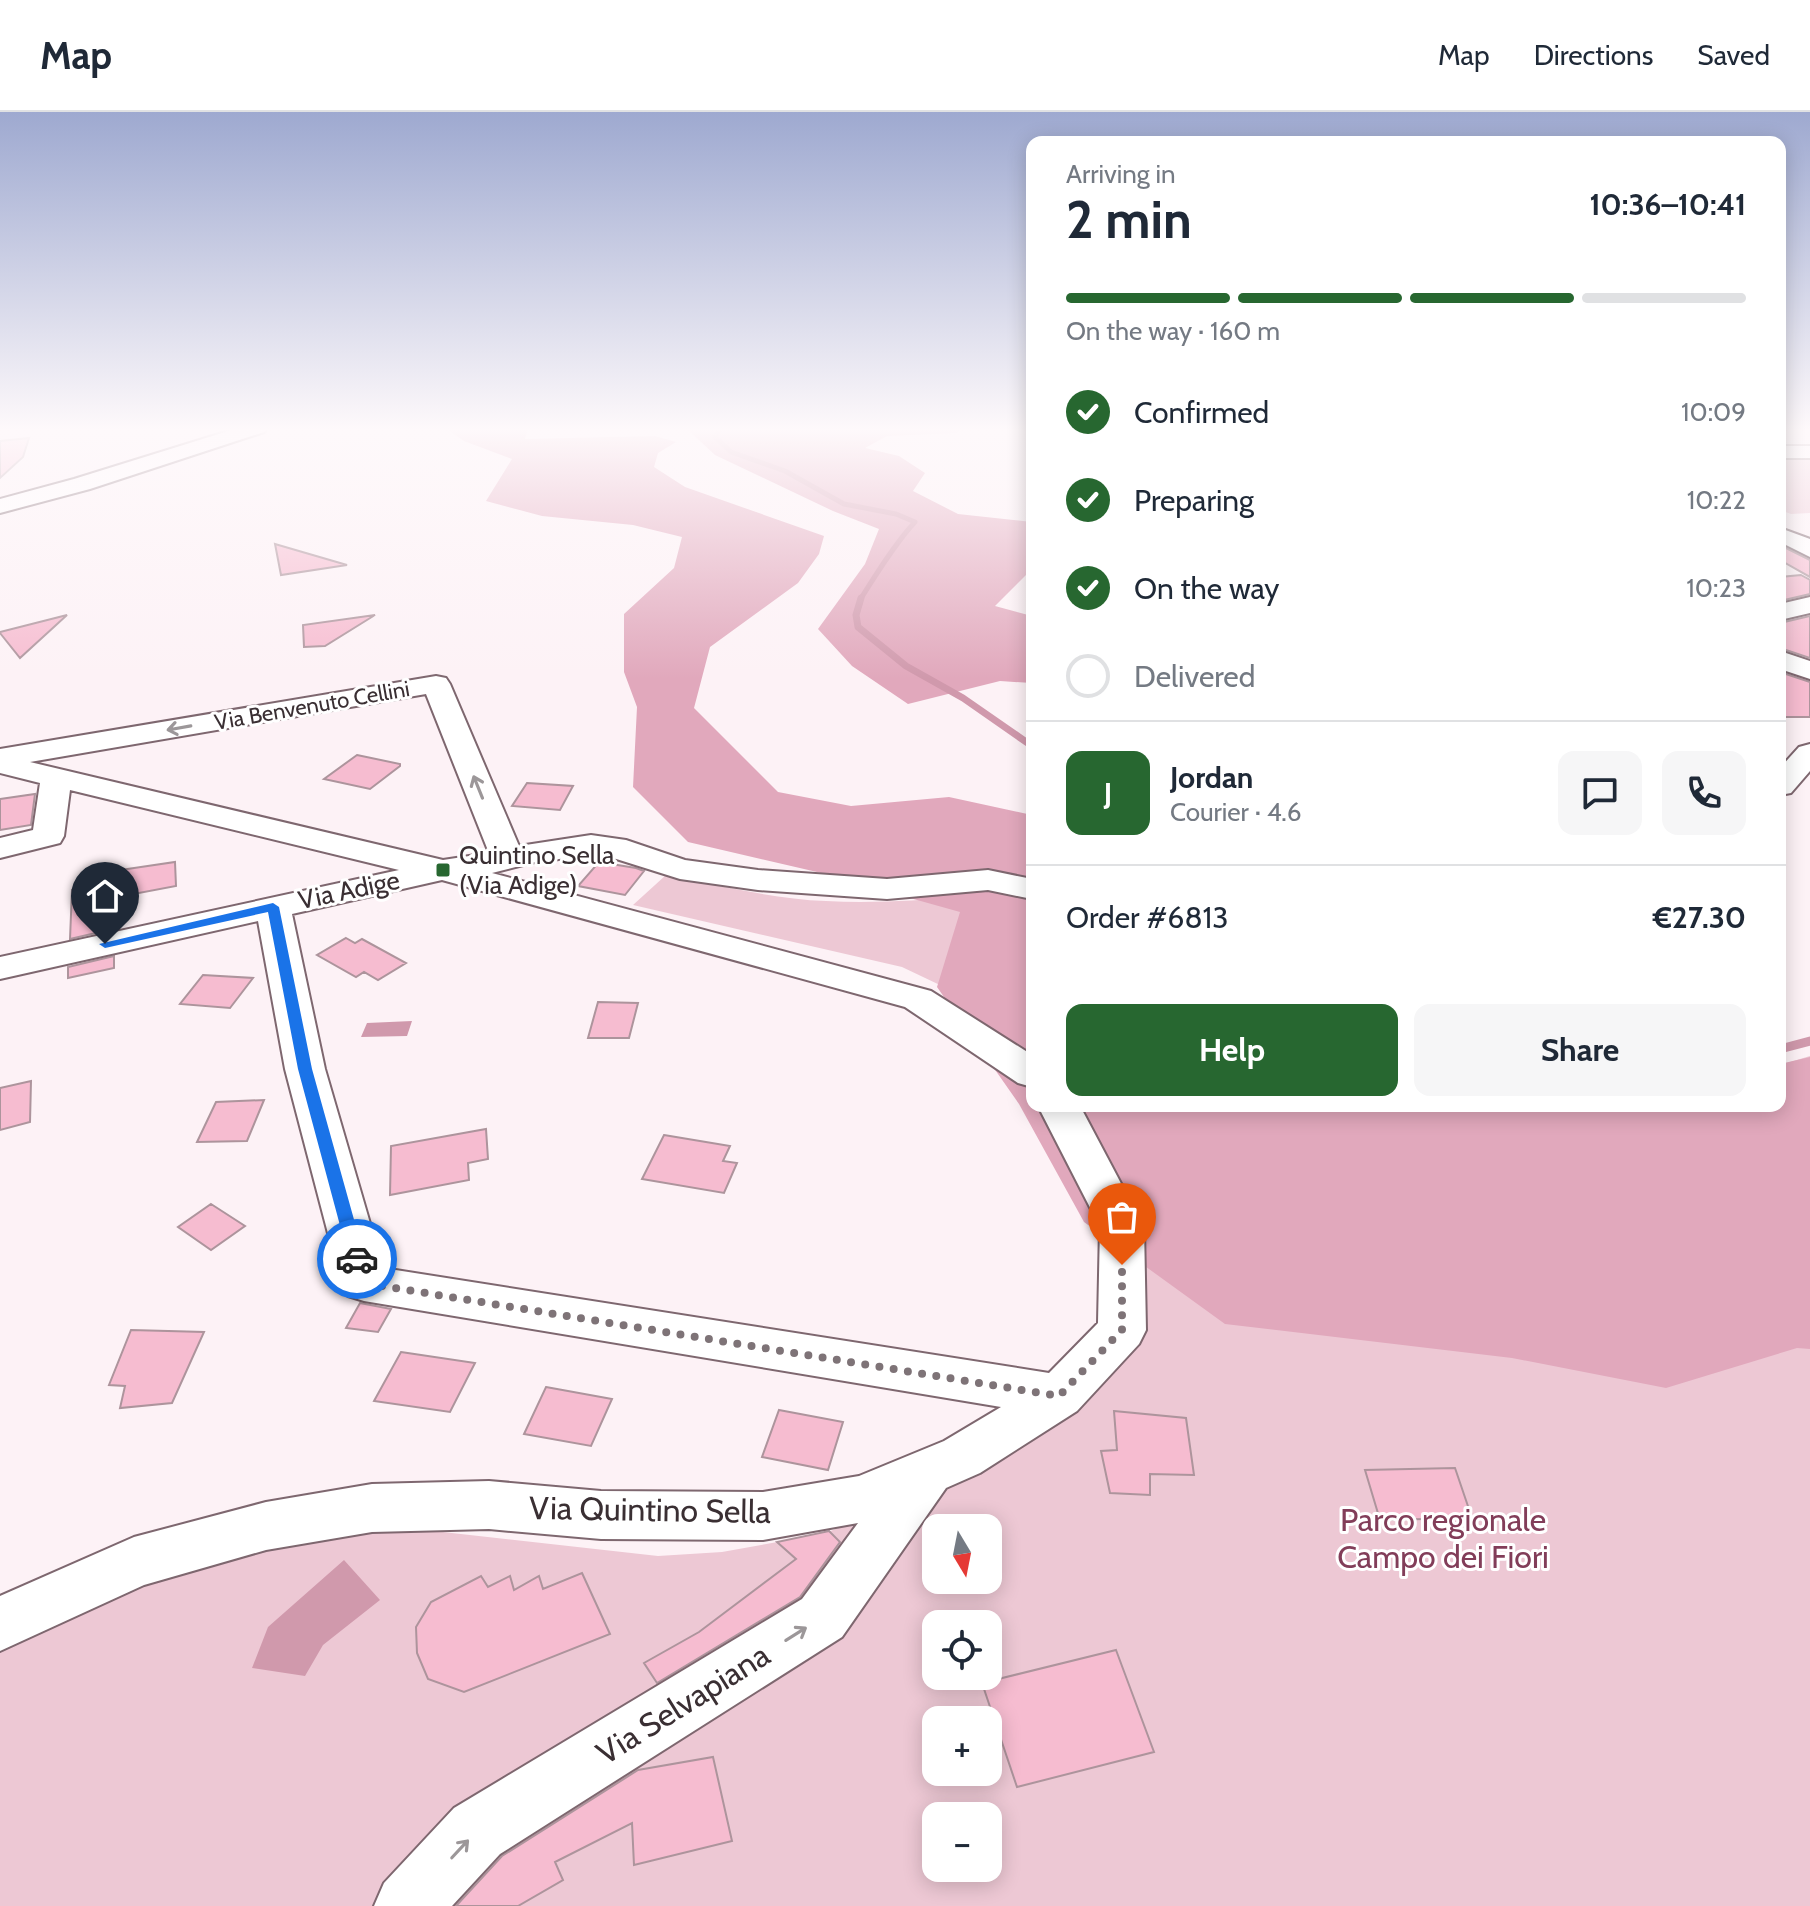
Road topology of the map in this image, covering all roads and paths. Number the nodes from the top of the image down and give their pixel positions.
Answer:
1 (1810, 605) edge
2 (1786, 611) edge
3 (1810, 639) edge
4 (1786, 647) edge
5 (1786, 661) edge
6 (1810, 671) edge
7 (1810, 753) edge
8 (0, 758) edge
9 (0, 764) edge
10 (56, 778) junction
11 (1786, 779) edge
12 (0, 848) edge
13 (508, 859) junction
14 (443, 870) junction
15 (1026, 888) edge
16 (273, 907) junction
17 (0, 968) edge
18 (1026, 1070) edge
19 (1062, 1112) edge
20 (1059, 1396) junction
21 (928, 1471) junction
22 (0, 1624) edge
23 (407, 1906) edge

1 - 2 street
3 - 4 street
5 - 6 street
7 - 11 street
13 -> 8 street, Via Benvenuto Cellini
9 - 10 street
10 - 12 street
10 - 14 street
13 - 14 street, Via Adige
13 - 15 street, Via Adige
14 - 16 street, Via Adige
14 - 18 street
16 - 17 street, Via Adige
16 - 20 street
19 - 20 street, Via Quintino Sella
20 - 21 street, Via Quintino Sella
21 - 22 street, Via Quintino Sella
23 -> 21 street, Via Selvapiana

